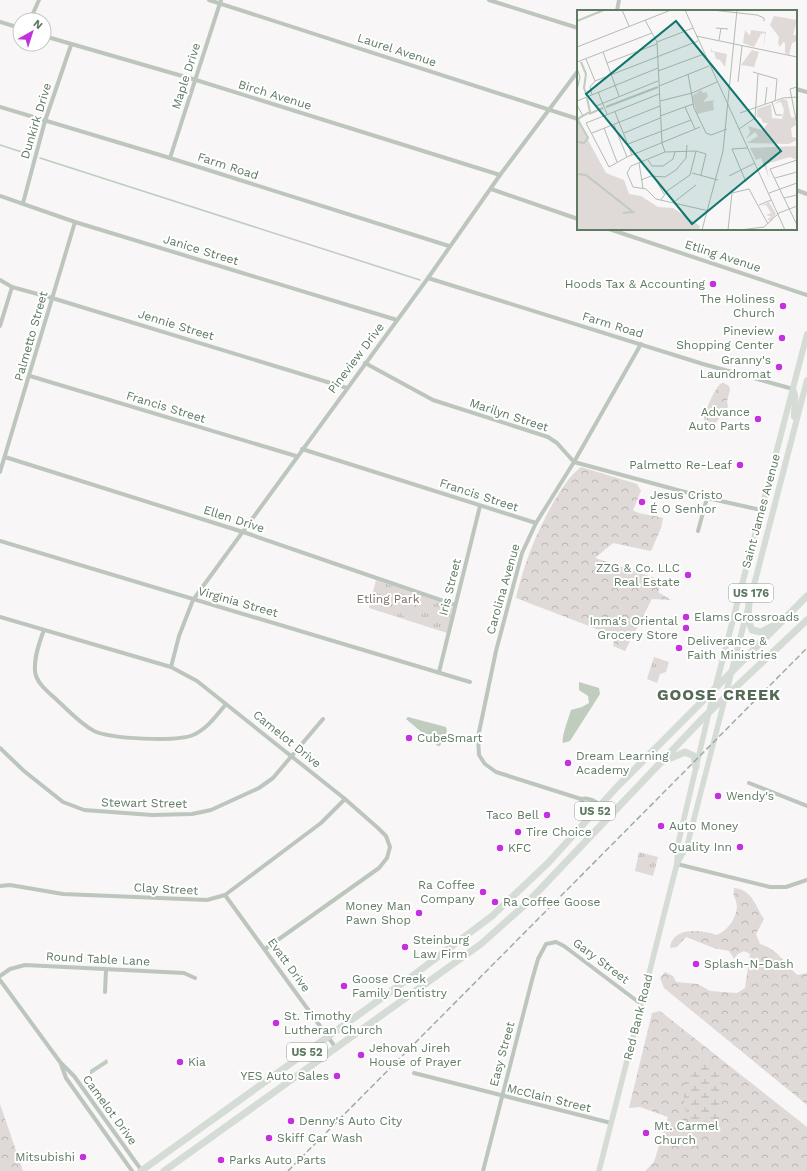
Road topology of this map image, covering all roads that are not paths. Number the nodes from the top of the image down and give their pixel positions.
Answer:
1 (39, 0) edge
2 (210, 0) edge
3 (489, 0) edge
4 (619, 0) edge
5 (220, 2) edge
6 (617, 10) edge
7 (34, 12) edge
8 (0, 22) edge
9 (12, 26) edge
10 (577, 28) edge
11 (52, 39) edge
12 (71, 45) junction
13 (577, 72) edge
14 (196, 80) junction
15 (797, 89) edge
16 (807, 92) edge
17 (0, 107) edge
18 (550, 110) junction
19 (577, 119) edge
20 (45, 121) junction
21 (170, 158) junction
22 (500, 175) junction
23 (492, 189) junction
24 (797, 190) edge
25 (807, 194) edge
26 (0, 196) edge
27 (23, 203) junction
28 (577, 219) edge
29 (75, 222) junction
30 (612, 230) edge
31 (449, 246) junction
32 (428, 278) junction
33 (0, 280) edge
34 (12, 287) junction
35 (807, 295) edge
36 (52, 298) junction
37 (397, 320) junction
38 (0, 326) edge
39 (807, 334) edge
40 (641, 344) junction
41 (365, 364) junction
42 (30, 376) junction
43 (807, 380) edge
44 (347, 388) junction
45 (793, 390) junction
46 (797, 418) junction
47 (302, 448) junction
48 (296, 456) junction
49 (5, 457) junction
50 (574, 462) junction
51 (0, 472) edge
52 (707, 498) junction
53 (480, 506) junction
54 (762, 510) junction
55 (536, 524) junction
56 (698, 531) dead end
57 (243, 532) junction
58 (0, 541) edge
59 (807, 596) edge
60 (193, 600) junction
61 (749, 602) junction
62 (455, 605) junction
63 (0, 617) edge
64 (783, 620) junction
65 (807, 620) edge
66 (44, 630) junction
67 (171, 667) junction
68 (439, 672) junction
69 (731, 673) junction
70 (470, 682) dead end
71 (716, 688) junction
72 (725, 697) junction
73 (226, 704) junction
74 (709, 712) junction
75 (323, 719) dead end
76 (1, 751) edge
77 (291, 755) junction
78 (656, 766) junction
79 (696, 767) junction
80 (749, 783) dead end
81 (345, 799) junction
82 (581, 799) junction
83 (600, 804) junction
84 (807, 806) edge
85 (611, 814) junction
86 (590, 815) junction
87 (677, 864) junction
88 (807, 880) edge
89 (0, 886) edge
90 (225, 895) junction
91 (546, 944) joint
92 (266, 949) junction
93 (106, 970) junction
94 (0, 976) edge
95 (195, 978) dead end
96 (0, 980) edge
97 (105, 992) dead end
98 (641, 1004) junction
99 (328, 1037) junction
100 (336, 1048) junction
101 (60, 1062) junction
102 (414, 1073) dead end
103 (501, 1096) junction
104 (611, 1123) junction
105 (132, 1171) edge
106 (141, 1171) edge
107 (164, 1171) edge
108 (482, 1171) edge
109 (599, 1171) edge

1 - 7 street
2 - 5 street, Laurel Avenue
3 - 10 street
4 - 6 street
5 - 14 street, Maple Drive
5 - 18 street, Laurel Avenue
8 - 9 street
11 - 12 street, Birch Avenue
12 - 14 street, Birch Avenue
12 - 20 street, Dunkirk Drive
13 - 18 street, Pineview Drive
14 - 21 street, Maple Drive
14 - 22 street, Birch Avenue
15 - 16 street
17 - 20 street, Farm Road
18 - 19 street, Laurel Avenue
18 - 22 street, Pineview Drive
20 - 21 street, Farm Road
20 - 27 street, Dunkirk Drive
21 - 31 street, Farm Road
22 - 23 street, Pineview Drive
23 - 28 street
23 - 31 street, Pineview Drive
24 - 25 street
26 - 27 street, Janice Street
27 - 29 street, Janice Street
29 - 36 street, Palmetto Street
29 - 37 street, Janice Street
30 - 35 street, Etling Avenue
31 - 32 street, Pineview Drive
32 - 37 street, Pineview Drive
32 - 40 street, Farm Road
33 - 34 street, Jennie Street
34 - 36 street, Jennie Street
34 - 38 street
36 - 42 street, Palmetto Street
36 - 44 street, Jennie Street
37 - 41 street, Pineview Drive
39 - 45 main road, Saint James Avenue / US 176
40 - 45 street, Farm Road
40 - 50 street, Carolina Avenue
41 - 44 street, Pineview Drive
41 - 50 street, Marilyn Street
42 - 48 street, Francis Street
42 - 49 street, Palmetto Street
43 - 46 main road, Saint James Avenue / US 176
44 - 47 street, Pineview Drive
45 - 46 main road
45 - 54 main road, Saint James Avenue / US 176
46 - 61 main road, Saint James Avenue / US 176
47 - 48 street, Pineview Drive
47 - 53 street, Francis Street
48 - 57 street, Pineview Drive
49 - 51 street, Palmetto Street
49 - 57 street, Ellen Drive
50 - 52 street
50 - 55 street, Carolina Avenue
52 - 54 street
52 - 56 street
53 - 55 street, Francis Street
53 - 62 street, Iris Street
54 - 71 main road, Saint James Avenue / US 176
55 - 82 street, Carolina Avenue
57 - 60 street, Pineview Drive
57 - 62 street, Ellen Drive
58 - 60 street, Virginia Street
59 - 64 highway, US 52
60 - 67 street, Pineview Drive
60 - 68 street, Virginia Street
61 - 64 highway
61 - 69 main road, Saint James Avenue / US 176
62 - 68 street, Iris Street
63 - 66 street, Camelot Drive
64 - 69 highway, US 52
65 - 72 highway, US 52
66 - 67 street, Camelot Drive
66 - 73 street
67 - 73 street, Camelot Drive
68 - 70 street, Virginia Street
69 - 71 highway, US 52
69 - 72 main road, Saint James Avenue / US 176
71 - 74 main road, Saint James Avenue
71 - 83 highway, US 52
72 - 74 highway, US 52
72 - 87 main road, Red Bank Road
73 - 77 street, Camelot Drive
74 - 78 highway, US 52
74 - 79 main road, Red Bank Road
75 - 77 street, Stewart Street
76 - 77 street, Stewart Street
77 - 81 street, Camelot Drive
78 - 79 highway
78 - 85 highway, US 52
79 - 87 main road, Red Bank Road
80 - 84 street
81 - 90 street, Clay Street
81 - 92 street, Camelot Drive
82 - 83 street, Carolina Avenue
82 - 86 street
83 - 85 street, Carolina Avenue
83 - 86 highway, US 52
85 - 100 highway, US 52
86 - 99 highway, US 52
87 - 88 street
87 - 98 main road, Red Bank Road
89 - 90 street, Clay Street
90 - 92 street, Evatt Drive
91 - 98 street, Gary Street
91 - 103 street, Easy Street
92 - 99 street, Evatt Drive
93 - 94 street, Round Table Lane
93 - 95 street, Round Table Lane
93 - 97 street
96 - 101 street, Camelot Drive
98 - 104 main road, Red Bank Road
99 - 100 street, Evatt Drive
99 - 106 highway, US 52
100 - 107 highway, US 52
101 - 105 street, Camelot Drive
101 - 106 street, Camelot Drive
102 - 103 street, McClain Street
103 - 104 street, McClain Street
103 - 108 street, Easy Street
104 - 109 main road, Red Bank Road

